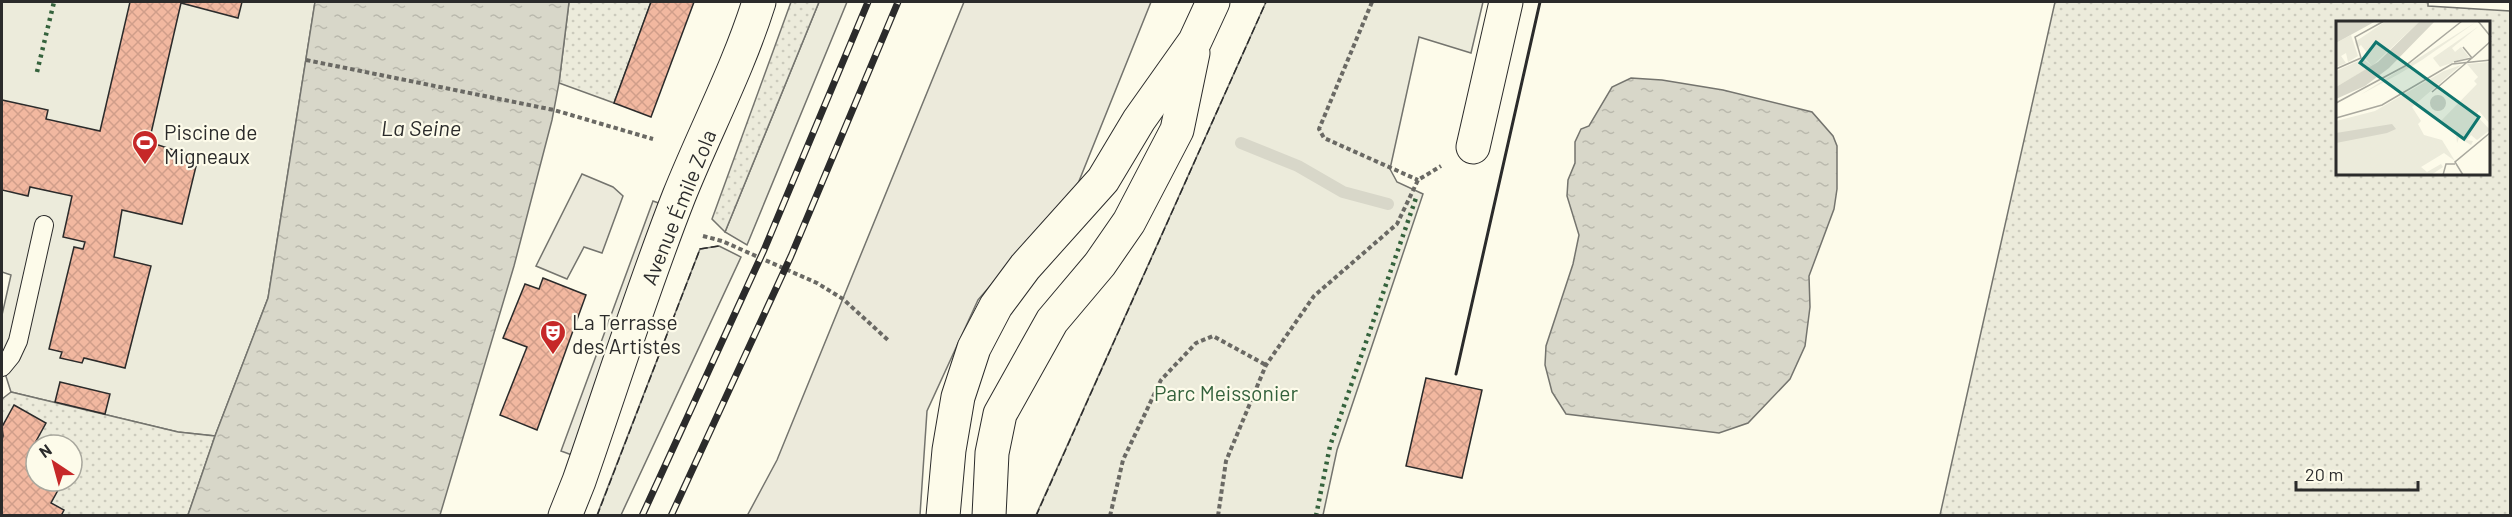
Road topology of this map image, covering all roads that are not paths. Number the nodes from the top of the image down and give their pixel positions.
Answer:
1 (759, 2) edge
2 (1213, 2) edge
3 (1506, 2) edge
4 (1195, 41) junction
5 (1473, 147) road end
6 (44, 225) dead end
7 (2, 367) edge
8 (565, 516) edge
9 (943, 516) edge
10 (989, 516) edge

1 - 8 main road, Avenue Émile Zola
2 - 4 main road
3 - 5 main road
4 - 9 main road
4 - 10 main road
6 - 7 lane

